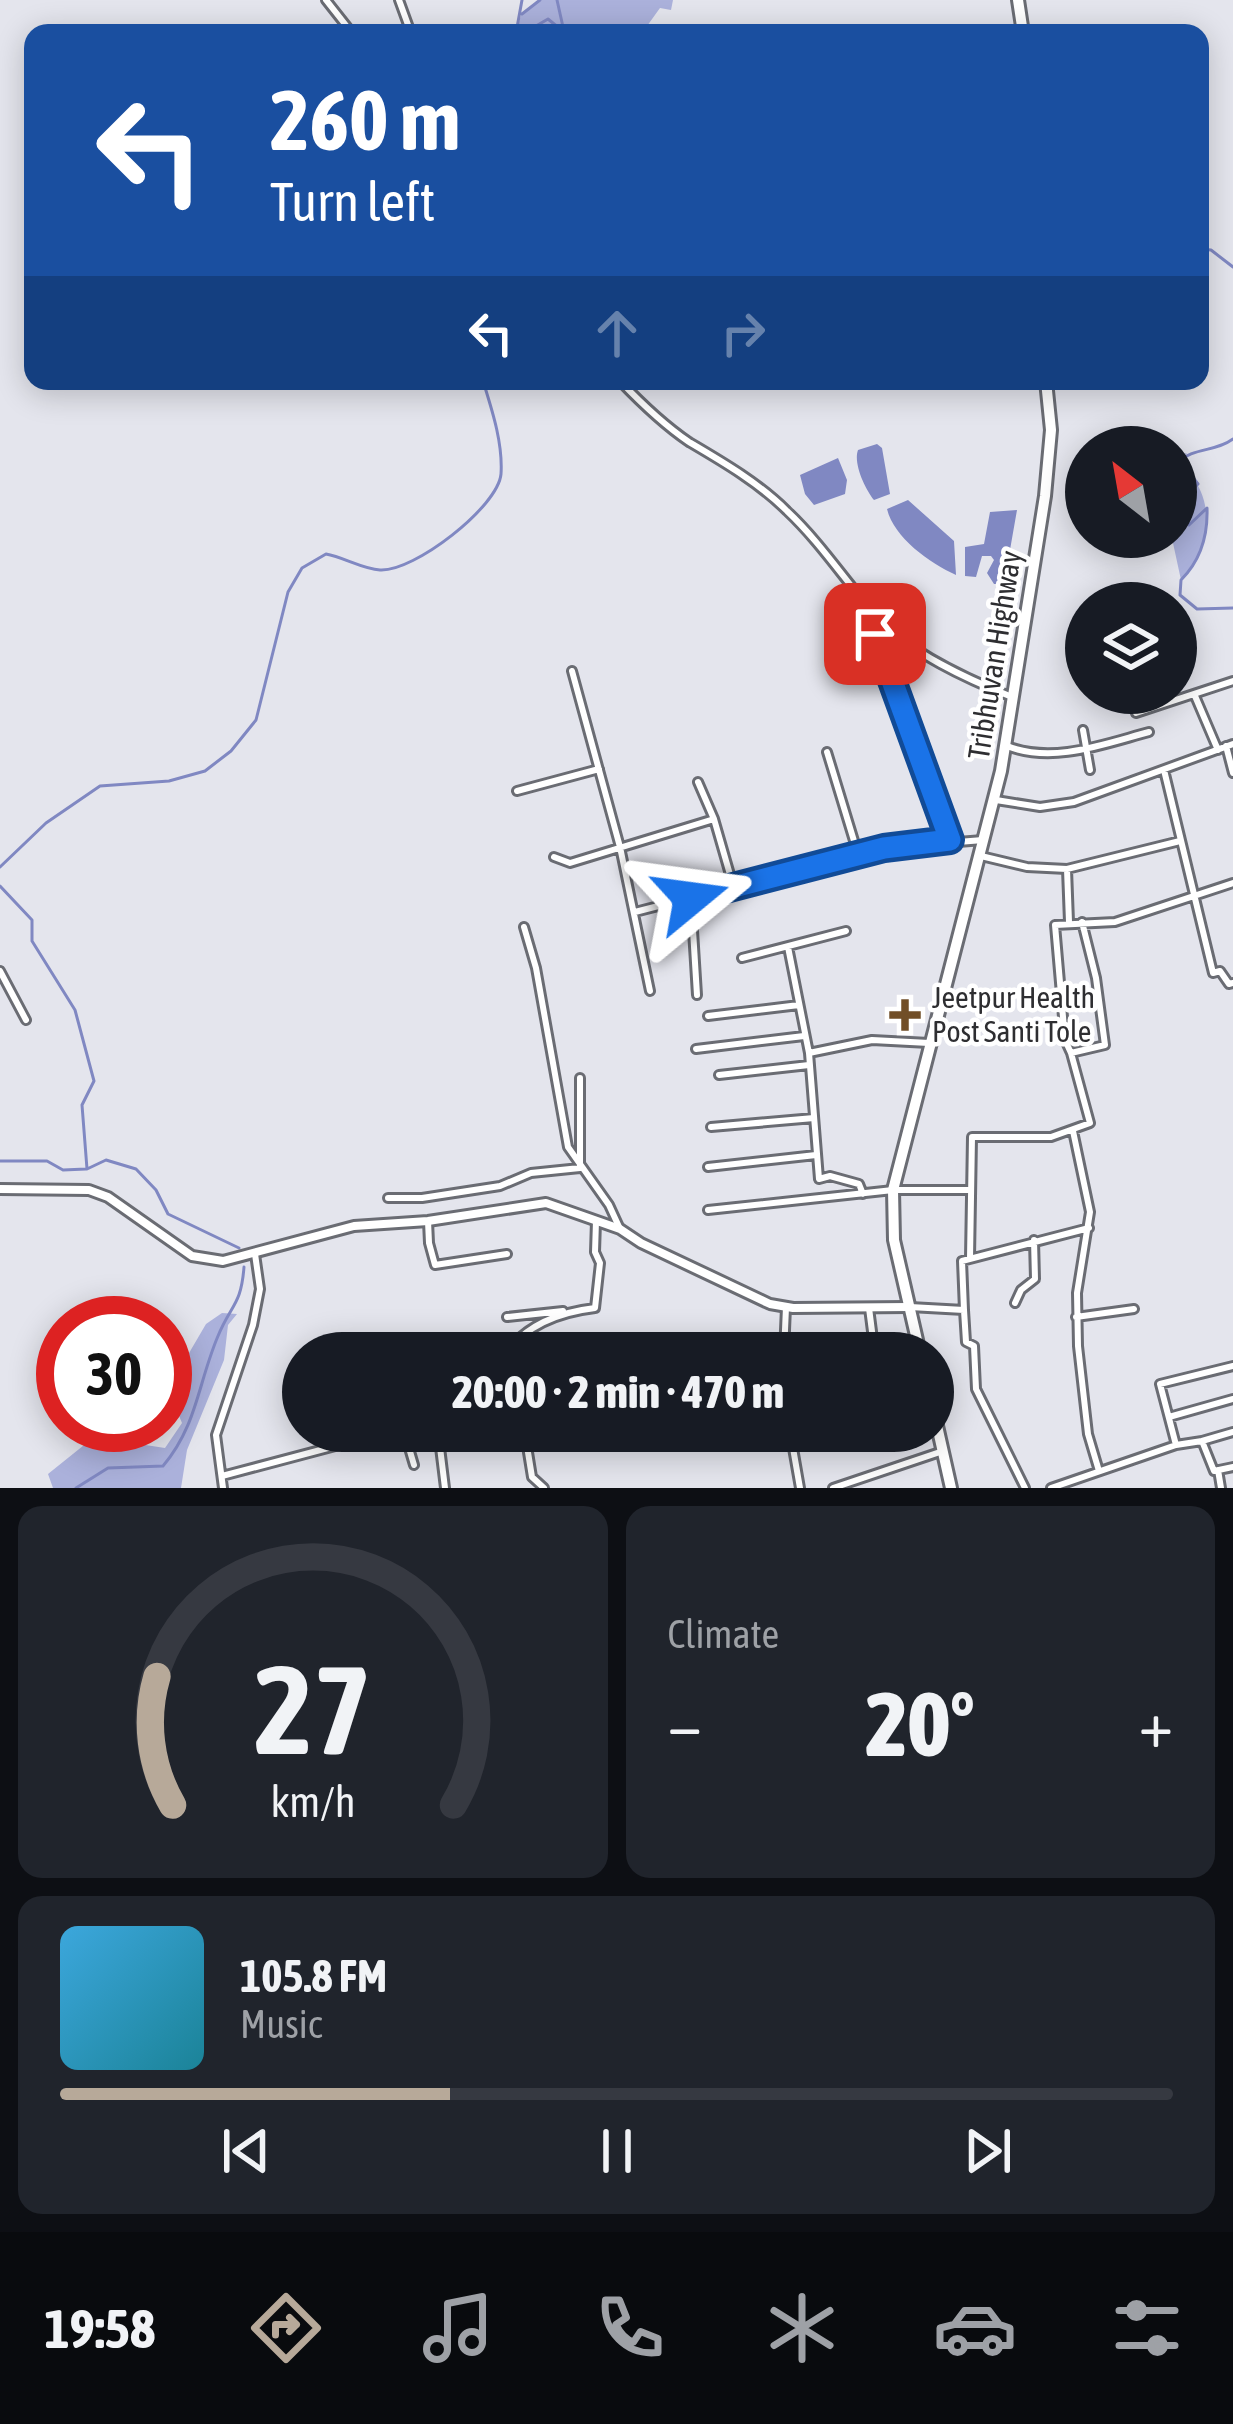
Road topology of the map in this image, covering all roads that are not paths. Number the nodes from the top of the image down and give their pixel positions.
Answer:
1 (326, 0) edge
2 (345, 24) edge
3 (629, 390) edge
4 (1047, 390) edge
5 (880, 620) junction
6 (572, 671) dead end
7 (1233, 682) edge
8 (1197, 696) edge
9 (1012, 697) junction
10 (1197, 698) edge
11 (1083, 730) dead end
12 (1149, 732) dead end
13 (1005, 745) junction
14 (1226, 747) edge
15 (1085, 749) junction
16 (827, 752) dead end
17 (599, 769) junction
18 (1090, 770) dead end
19 (1164, 770) junction
20 (1233, 773) edge
21 (698, 782) dead end
22 (517, 791) dead end
23 (995, 800) junction
24 (714, 819) junction
25 (950, 840) junction
26 (985, 840) junction
27 (1180, 841) junction
28 (620, 847) junction
29 (858, 854) junction
30 (981, 856) junction
31 (554, 857) dead end
32 (1067, 869) junction
33 (1233, 883) edge
34 (733, 885) junction
35 (1192, 897) junction
36 (691, 898) junction
37 (635, 912) junction
38 (1069, 922) junction
39 (1082, 922) junction
40 (524, 927) dead end
41 (846, 931) dead end
42 (788, 946) junction
43 (742, 958) dead end
44 (0, 971) edge
45 (1233, 983) edge
46 (650, 991) dead end
47 (697, 995) dead end
48 (799, 1005) junction
49 (708, 1016) dead end
50 (26, 1020) dead end
51 (805, 1036) junction
52 (929, 1043) junction
53 (696, 1049) dead end
54 (809, 1053) junction
55 (1071, 1053) junction
56 (809, 1065) junction
57 (719, 1075) dead end
58 (580, 1078) dead end
59 (814, 1118) junction
60 (711, 1127) dead end
61 (1073, 1131) junction
62 (816, 1155) junction
63 (580, 1168) junction
64 (708, 1168) dead end
65 (0, 1189) edge
66 (893, 1190) junction
67 (971, 1190) junction
68 (863, 1194) junction
69 (388, 1198) dead end
70 (708, 1210) dead end
71 (428, 1221) junction
72 (596, 1221) junction
73 (1089, 1228) junction
74 (620, 1229) junction
75 (1034, 1240) junction
76 (255, 1253) junction
77 (507, 1254) dead end
78 (970, 1258) junction
79 (1015, 1303) dead end
80 (786, 1306) junction
81 (909, 1307) junction
82 (869, 1308) junction
83 (1134, 1309) dead end
84 (964, 1310) junction
85 (567, 1311) junction
86 (507, 1317) dead end
87 (1076, 1317) junction
88 (527, 1332) edge
89 (785, 1332) edge
90 (872, 1332) edge
91 (915, 1332) edge
92 (1233, 1366) edge
93 (1233, 1399) edge
94 (1169, 1417) junction
95 (1233, 1432) edge
96 (1202, 1441) junction
97 (1176, 1444) junction
98 (313, 1452) edge
99 (410, 1452) edge
100 (441, 1452) edge
101 (528, 1452) edge
102 (794, 1452) edge
103 (940, 1452) edge
104 (943, 1452) edge
105 (414, 1465) dead end
106 (1233, 1467) edge
107 (1218, 1470) junction
108 (1099, 1471) junction
109 (220, 1477) junction
110 (845, 1486) edge
111 (223, 1488) edge
112 (446, 1488) edge
113 (544, 1488) edge
114 (800, 1488) edge
115 (833, 1488) edge
116 (952, 1488) edge
117 (1025, 1488) edge
118 (1051, 1488) edge
119 (1221, 1488) edge

1 - 2 street
3 - 5 street
4 - 9 highway, Tribhuvan Highway
5 - 9 street
5 - 25 street
6 - 17 street
7 - 8 street
9 - 13 highway, Tribhuvan Highway
10 - 14 street
11 - 15 street
12 - 15 street
13 - 15 street
13 - 23 highway, Tribhuvan Highway
14 - 19 street
14 - 20 street
15 - 18 street
16 - 29 street
17 - 22 street
17 - 28 street
19 - 23 street
19 - 27 street
21 - 24 street
23 - 26 highway, Tribhuvan Highway
24 - 28 street
24 - 34 street
25 - 26 street
25 - 29 street
26 - 30 highway, Tribhuvan Highway
27 - 32 street
27 - 35 street
28 - 31 street
28 - 37 street
29 - 34 street
30 - 32 street
30 - 52 highway, Tribhuvan Highway
32 - 38 street
33 - 35 street
34 - 36 street
35 - 39 street
35 - 45 street
36 - 37 street
36 - 47 street
37 - 46 street
38 - 39 street
38 - 55 street
39 - 55 street
40 - 63 street
41 - 42 street
42 - 43 street
42 - 48 street
44 - 50 street
48 - 49 street
48 - 51 street
51 - 53 street
51 - 54 street
52 - 54 street
52 - 66 highway, Tribhuvan Highway
54 - 56 street
55 - 61 street
56 - 57 street
56 - 59 street
58 - 63 street
59 - 60 street
59 - 62 street
61 - 67 street
61 - 73 street
62 - 64 street
62 - 68 street
63 - 69 street
63 - 74 street
65 - 76 street
66 - 67 street
66 - 68 street
66 - 81 highway, Tribhuvan Highway
67 - 78 street
68 - 70 street
71 - 72 street
71 - 76 street
71 - 77 street
72 - 74 street
72 - 85 street
73 - 75 street
73 - 87 street
74 - 80 street
75 - 78 street
75 - 79 street
76 - 109 street
78 - 84 street
80 - 82 street
80 - 89 street
81 - 82 street
81 - 84 street
81 - 91 highway, Tribhuvan Highway
82 - 90 street
83 - 87 street
84 - 117 street
85 - 86 street
85 - 88 street
87 - 108 street
92 - 94 street
93 - 94 street
94 - 97 street
95 - 96 street
96 - 97 street
96 - 107 street
97 - 108 street
98 - 109 street
99 - 105 street
100 - 112 street
101 - 113 street
102 - 114 street
103 - 110 street
104 - 116 highway
106 - 107 street
107 - 119 street
108 - 118 street
109 - 111 street
110 - 115 street

